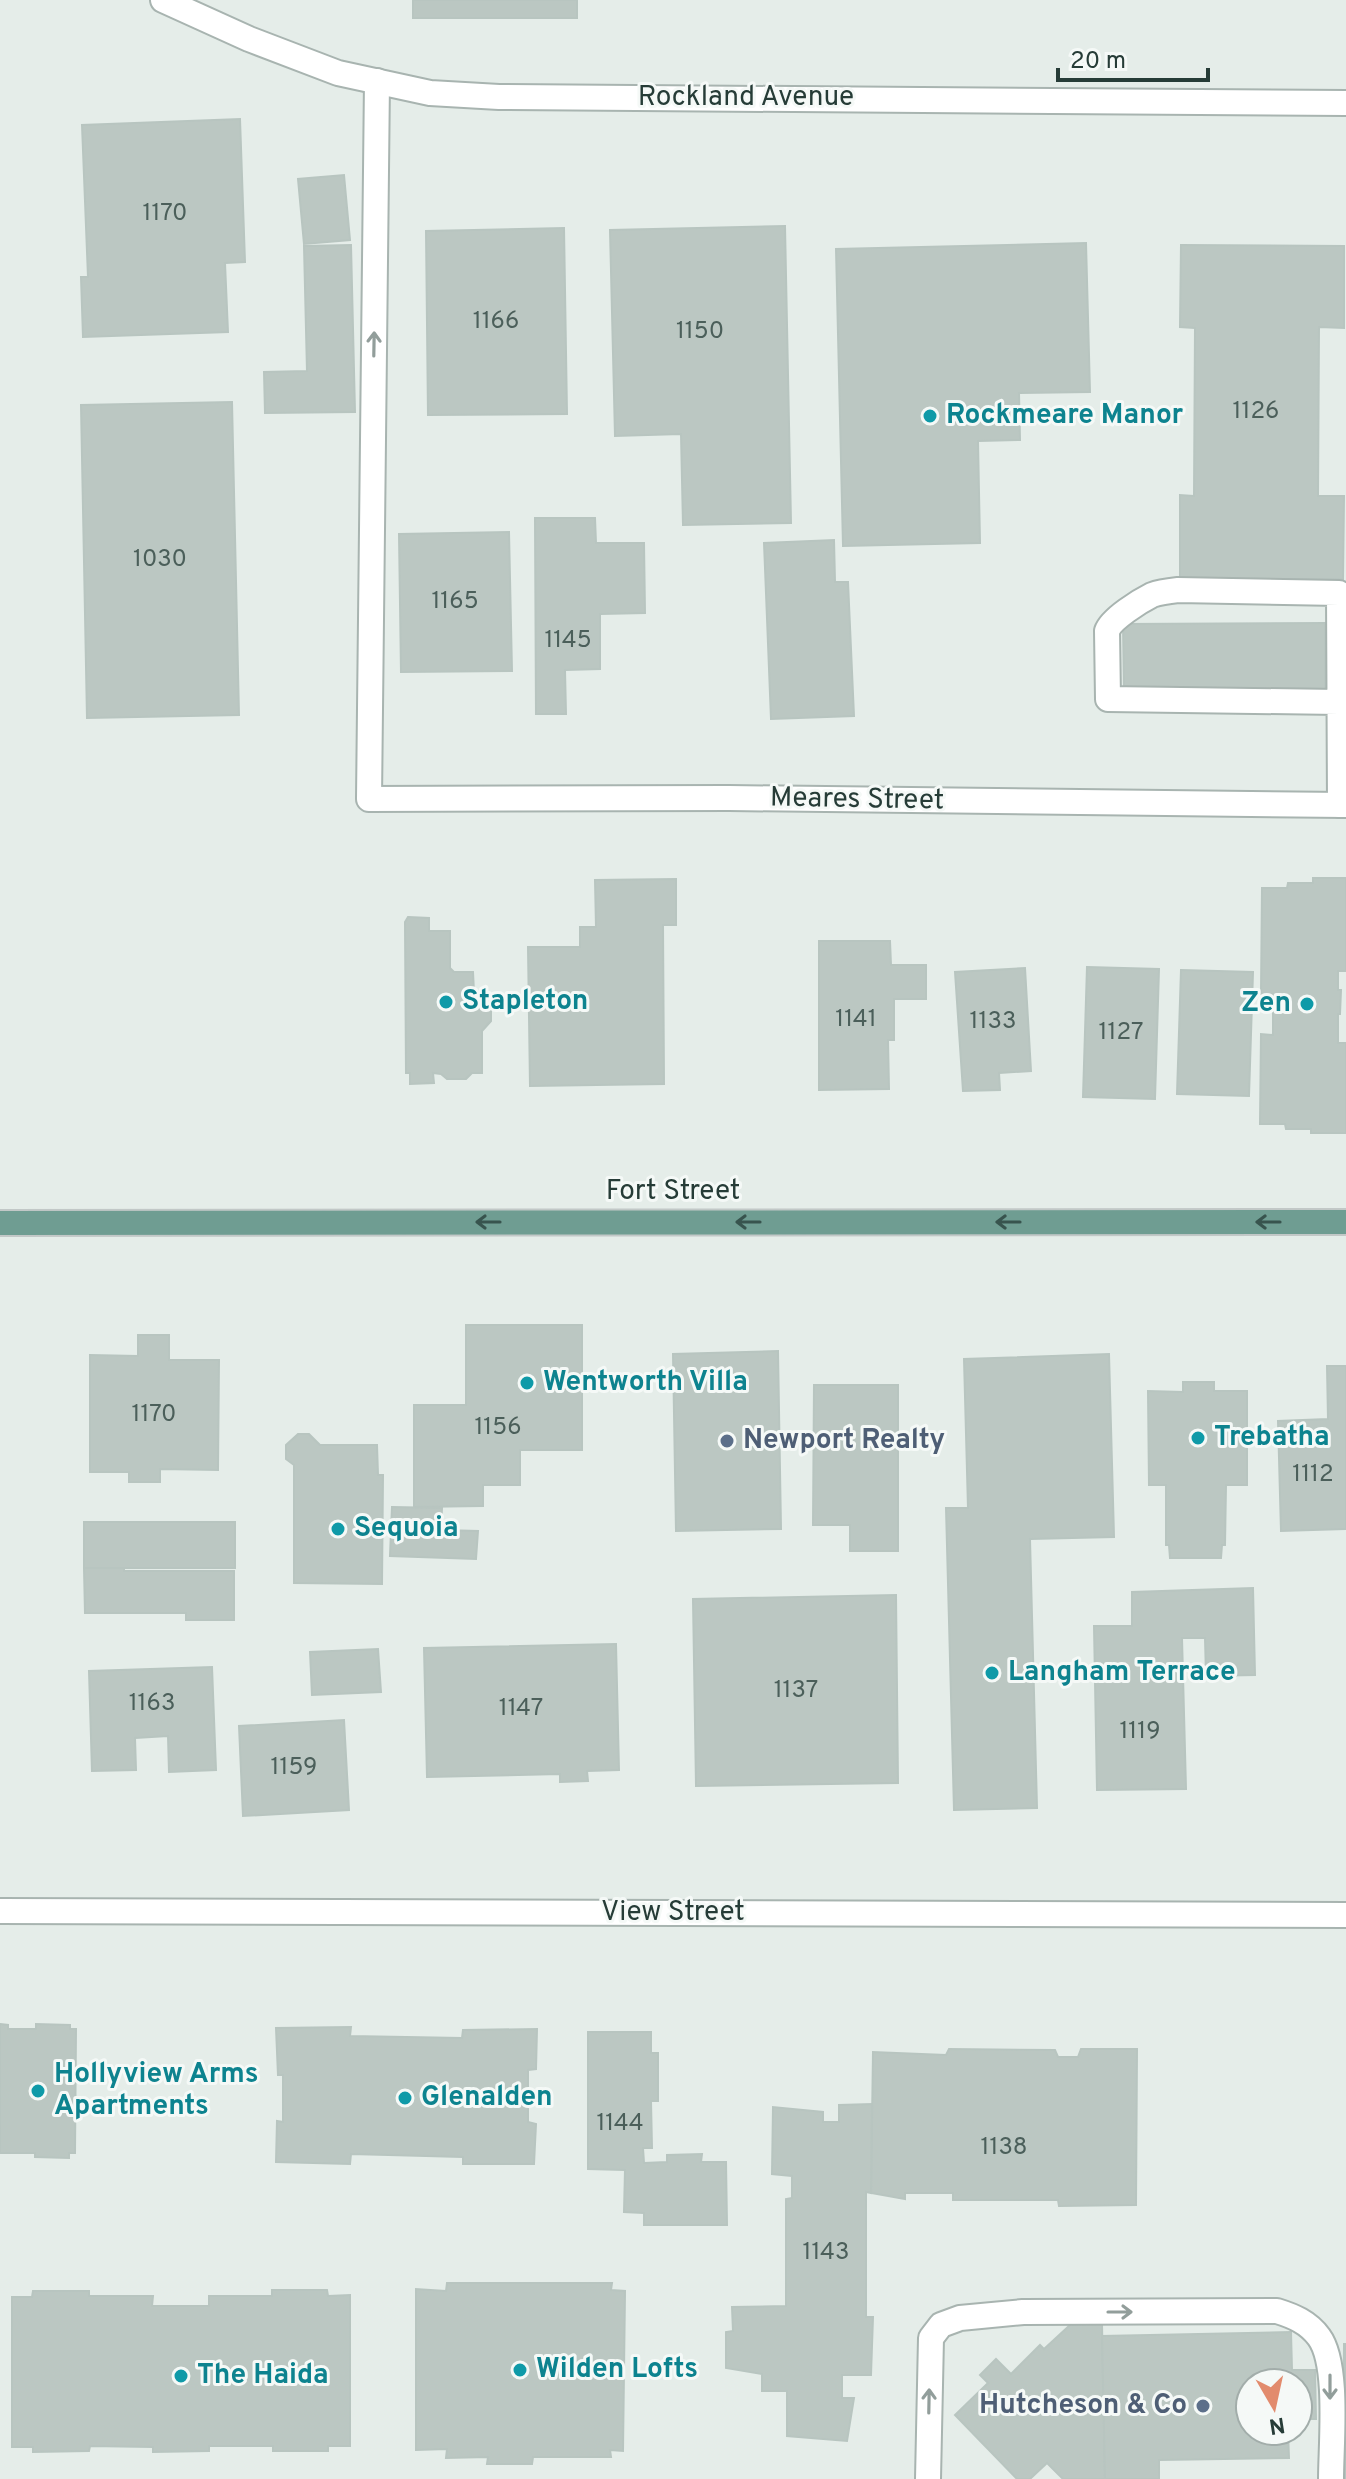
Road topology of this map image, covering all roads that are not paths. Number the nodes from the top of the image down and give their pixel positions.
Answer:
1 (163, 0) edge
2 (377, 81) junction
3 (1346, 103) edge
4 (1339, 702) junction
5 (1343, 805) edge
6 (1346, 1222) edge
7 (0, 1223) edge
8 (0, 1911) edge
9 (1346, 1915) edge
10 (928, 2479) edge
11 (1331, 2479) edge

1 - 2 street, Rockland Avenue
2 - 3 street, Rockland Avenue
5 -> 2 street, Meares Street
4 - 4 street
4 - 5 street
6 -> 7 main road, Fort Street
8 - 9 street, View Street
10 -> 11 street

